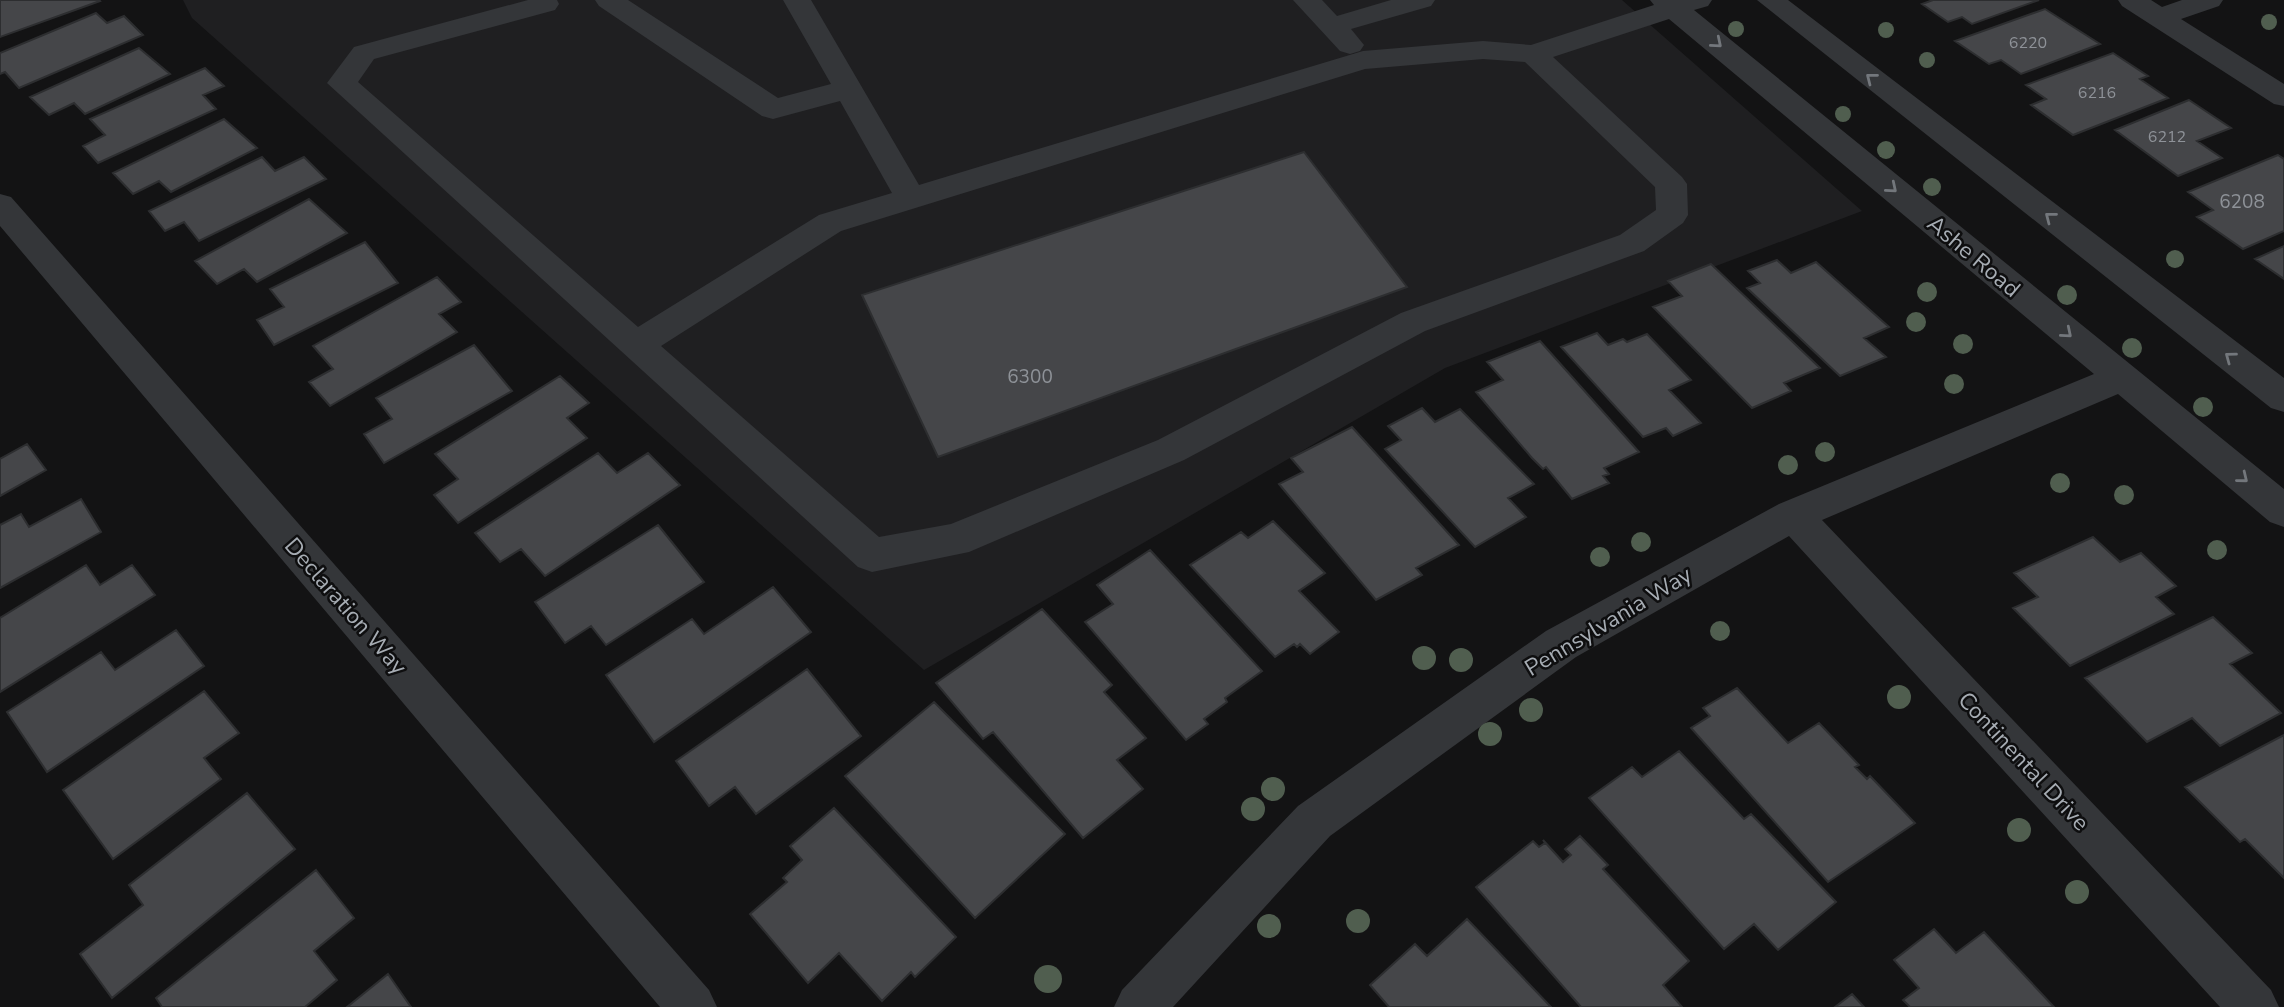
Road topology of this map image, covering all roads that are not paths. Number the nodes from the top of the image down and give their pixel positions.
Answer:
1 (609, 0) edge
2 (797, 0) edge
3 (1307, 0) edge
4 (1421, 0) edge
5 (1771, 0) edge
6 (2132, 0) edge
7 (2209, 0) edge
8 (549, 1) edge
9 (1679, 3) edge
10 (2160, 17) junction
11 (1332, 26) junction
12 (1533, 54) junction
13 (1363, 60) junction
14 (848, 89) junction
15 (2284, 97) edge
16 (911, 198) junction
17 (0, 205) edge
18 (636, 345) junction
19 (2121, 378) junction
20 (2284, 398) edge
21 (2284, 511) edge
22 (1793, 514) junction
23 (692, 1007) edge
24 (1139, 1007) edge
25 (2254, 1007) edge

1 - 14 street
2 - 14 street
3 - 11 street
4 - 11 street
20 -> 5 street
6 - 10 street
7 - 10 street
8 - 18 street
9 - 12 street
9 -> 19 street, Ashe Road
10 - 15 street
11 - 13 street
12 - 13 street
12 - 18 street
13 - 16 street
14 - 16 street
16 - 18 street
17 - 23 street, Declaration Way
19 -> 21 street, Ashe Road
19 - 22 street, Pennsylvania Way
22 - 24 street, Pennsylvania Way
22 - 25 street, Continental Drive

